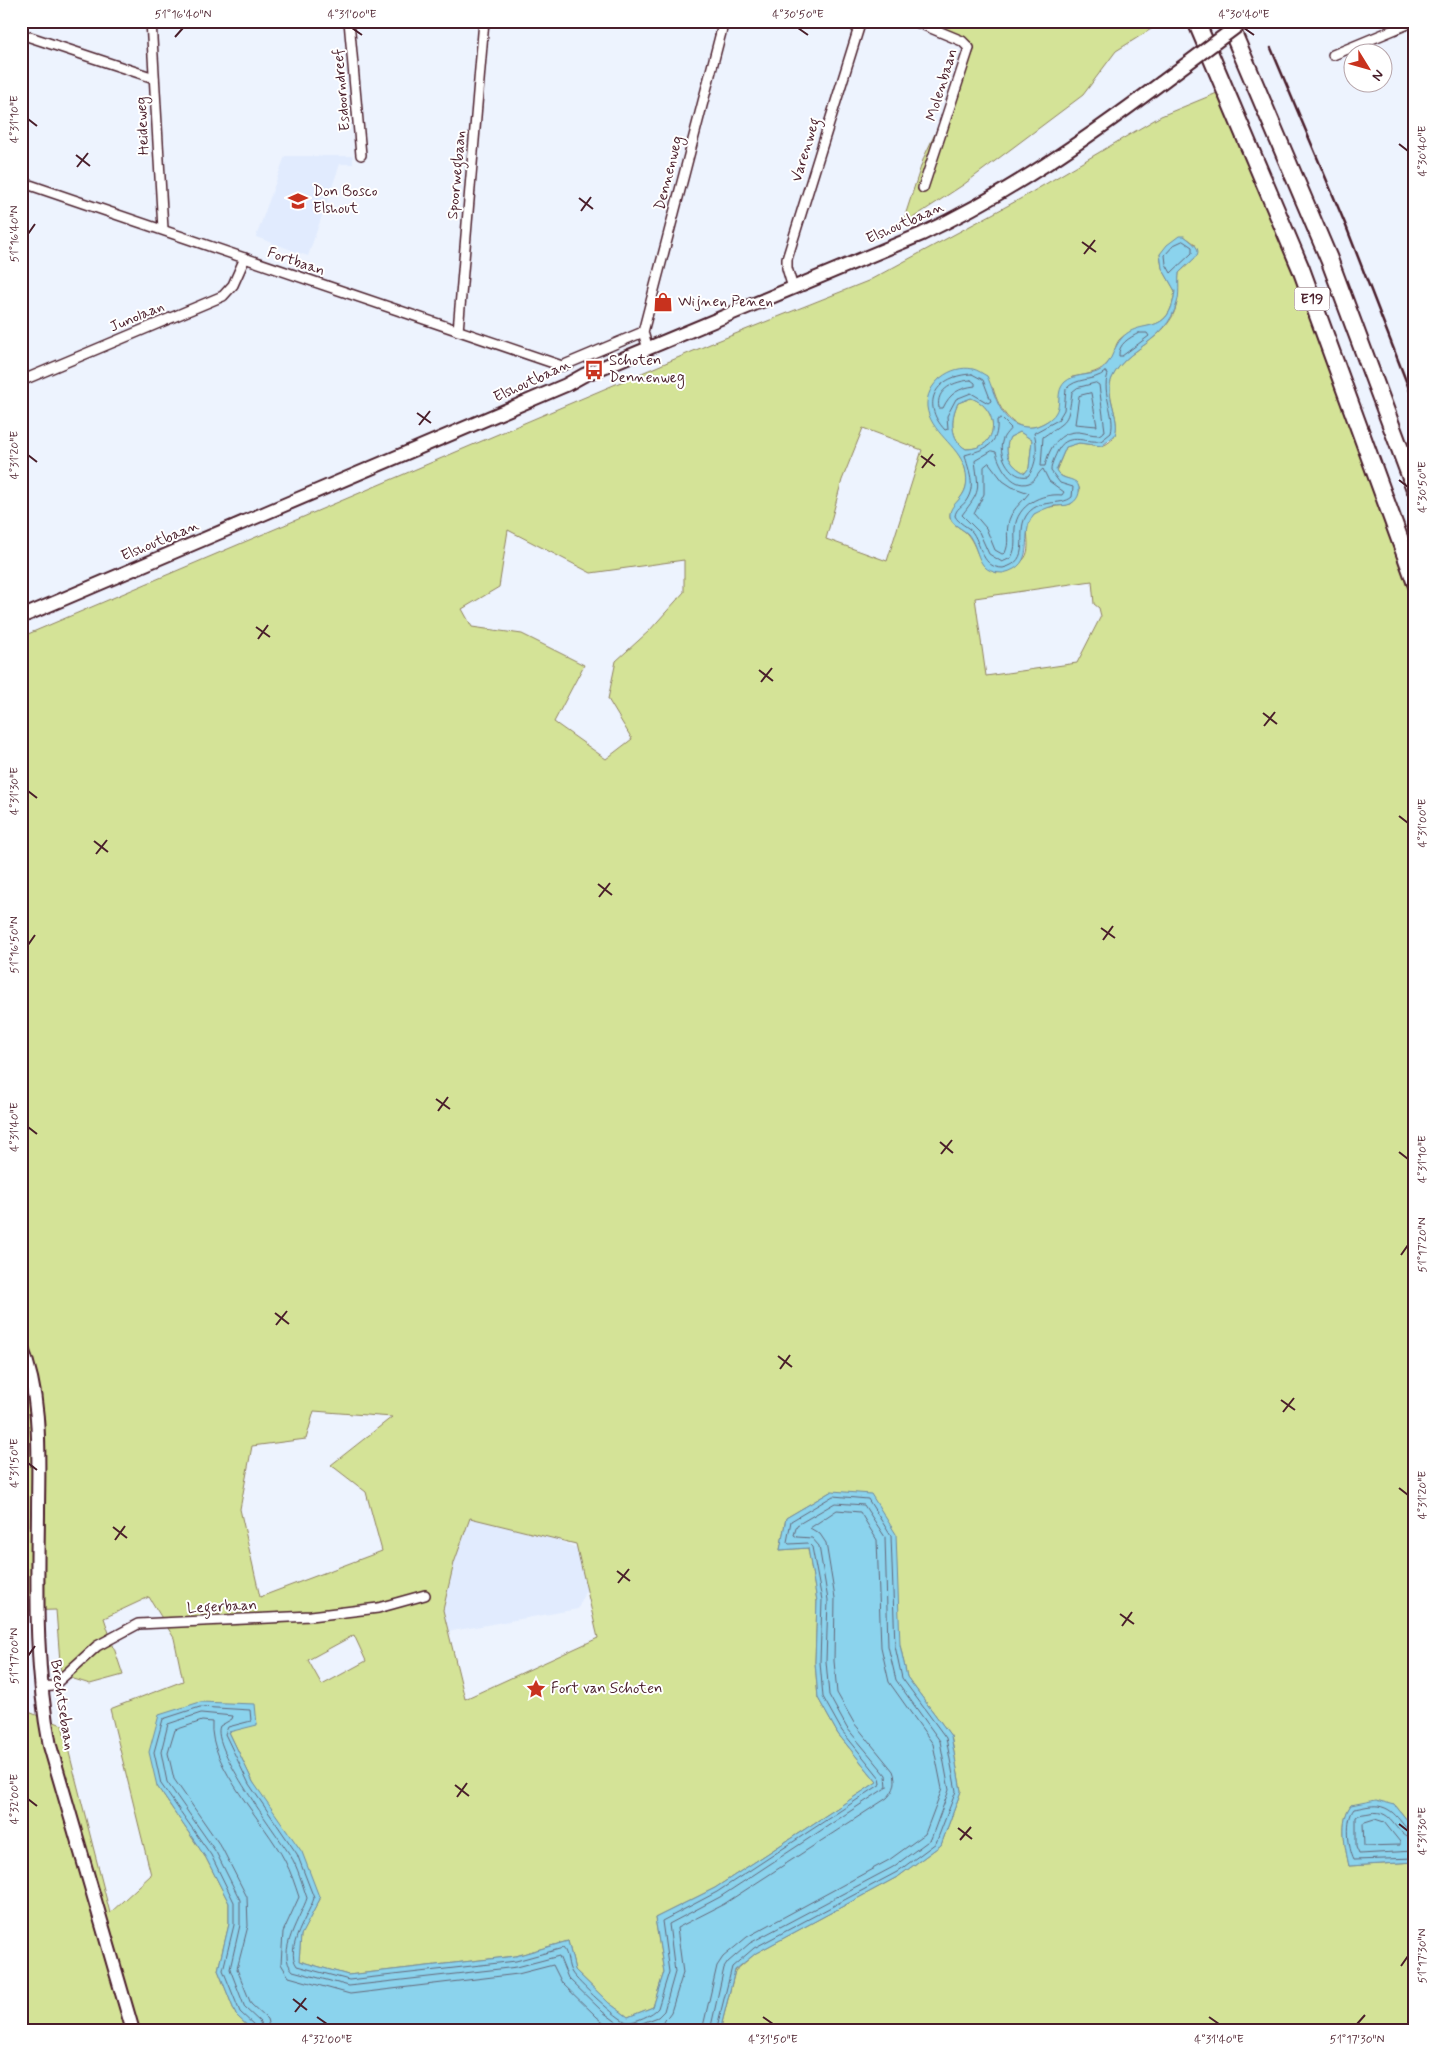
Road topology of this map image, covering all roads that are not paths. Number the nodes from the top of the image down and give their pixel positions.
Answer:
1 (150, 21) edge
2 (349, 21) edge
3 (484, 21) edge
4 (724, 21) edge
5 (861, 21) edge
6 (914, 21) edge
7 (1196, 21) edge
8 (1228, 21) edge
9 (1244, 21) edge
10 (1415, 21) edge
11 (21, 34) edge
12 (1333, 55) dead end
13 (154, 78) junction
14 (361, 155) dead end
15 (21, 182) edge
16 (923, 188) dead end
17 (163, 229) junction
18 (245, 258) junction
19 (793, 288) junction
20 (458, 330) junction
21 (643, 332) junction
22 (648, 349) junction
23 (21, 381) edge
24 (1415, 489) edge
25 (1415, 581) edge
26 (21, 617) edge
27 (21, 1346) edge
28 (425, 1595) dead end
29 (40, 1687) junction
30 (133, 2031) edge

1 - 13 street, Heideweg
2 - 14 street, Esdoorndreef
3 - 20 street, Spoorwegbaan
4 - 21 street, Dennenweg
5 - 19 street, Varenweg
6 - 16 street, Molenbaan
7 - 25 highway, E19
8 - 24 highway, E19
9 - 19 main road, Elshoutbaan, bridge
10 - 12 street
11 - 13 street
13 - 17 street, Heideweg
15 - 17 street, Fortbaan
17 - 18 street, Fortbaan
18 - 20 street, Fortbaan
18 - 23 street, Junolaan
19 - 22 main road, Elshoutbaan
20 - 21 street, Fortbaan
21 - 22 street
22 - 26 main road, Elshoutbaan
27 - 29 main road, Brechtsebaan
28 - 29 street, Legerbaan
29 - 30 main road, Brechtsebaan

